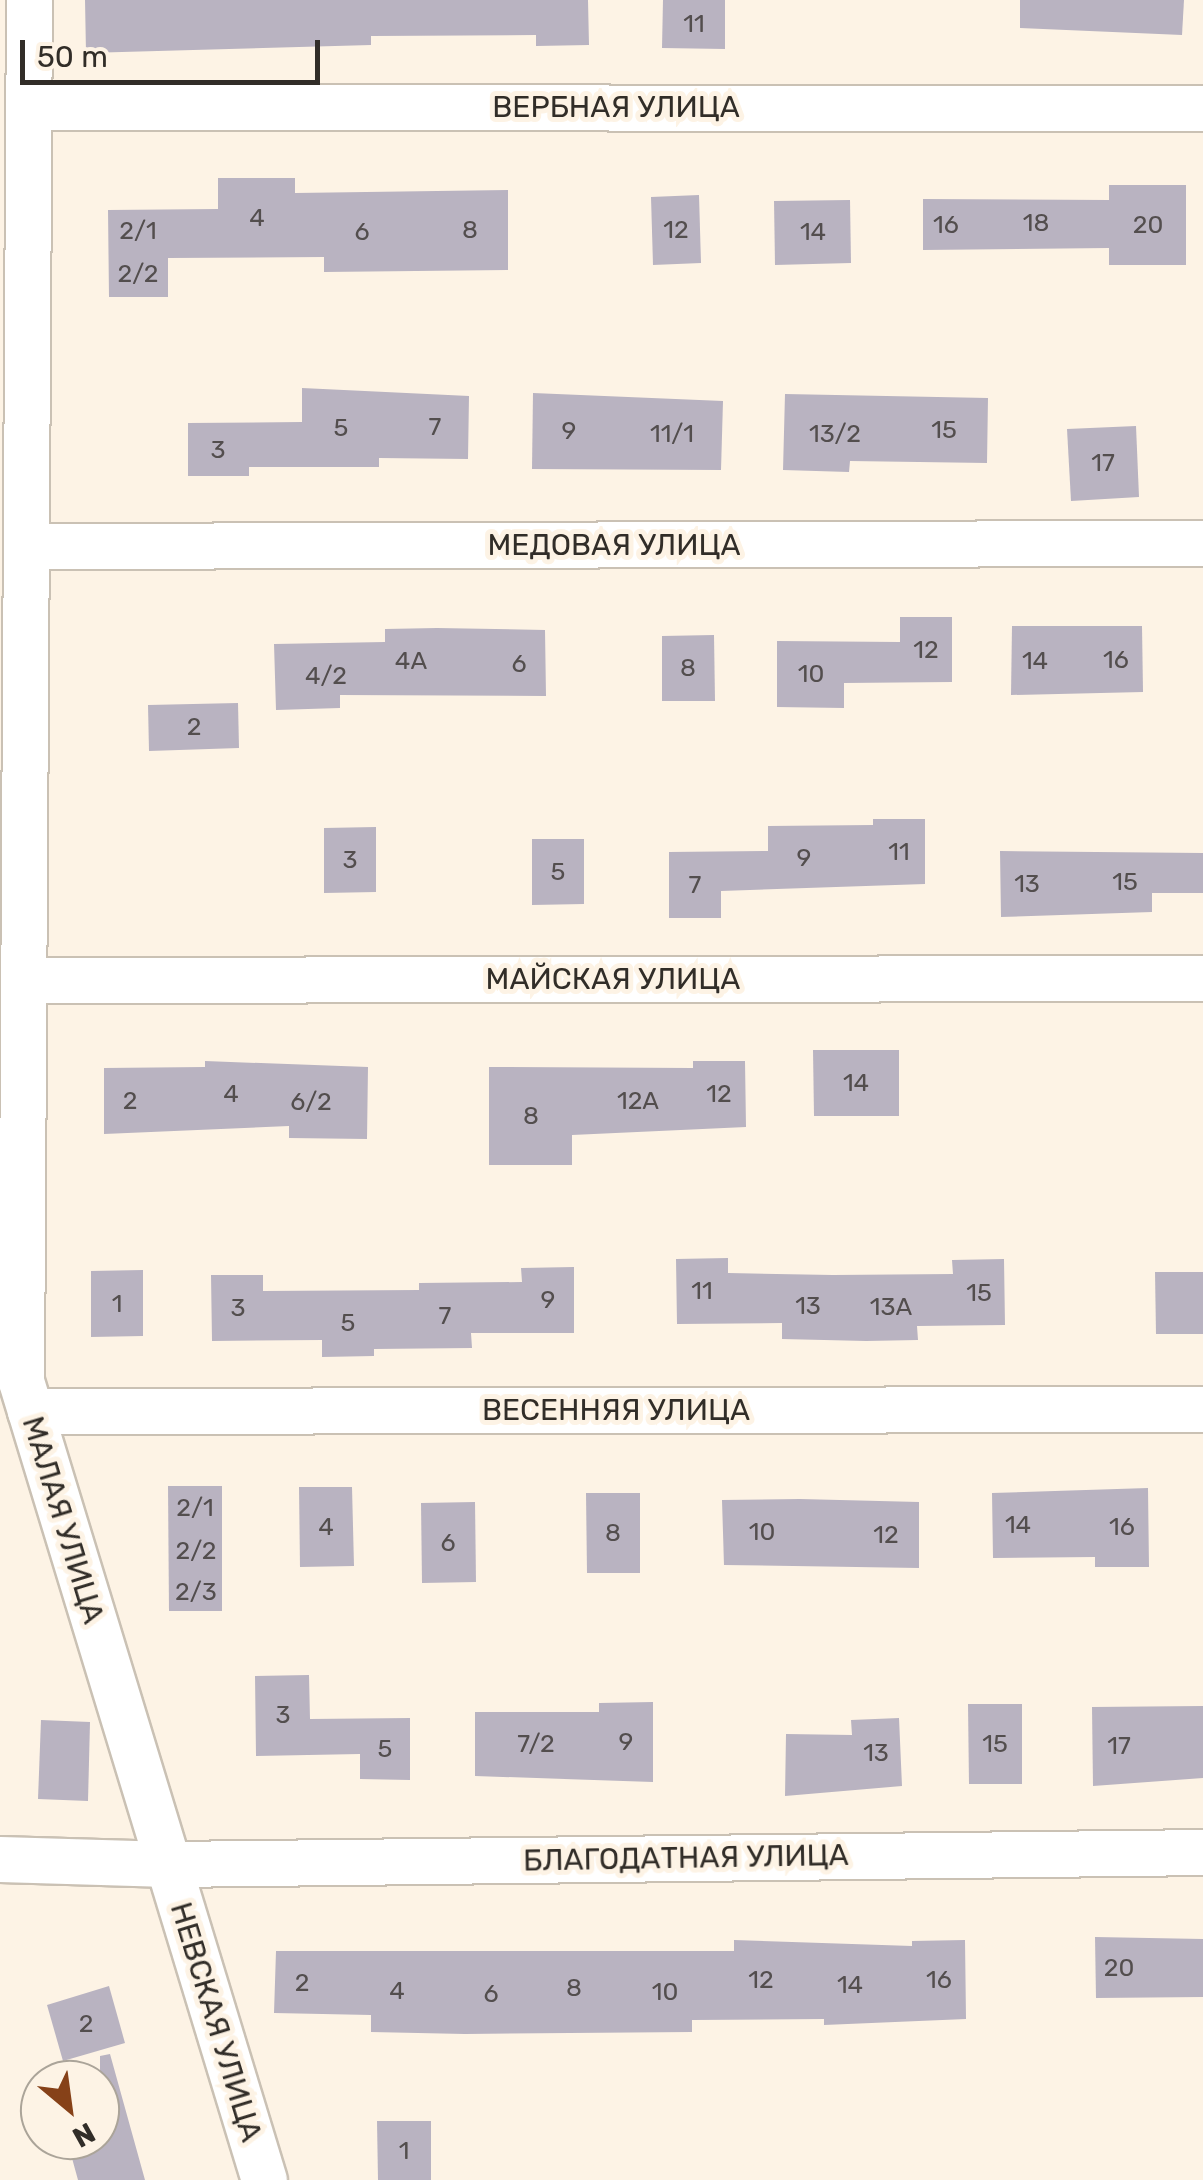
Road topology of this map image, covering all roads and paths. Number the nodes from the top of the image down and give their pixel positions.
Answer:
1 (29, 0) edge
2 (28, 107) junction
3 (1203, 108) edge
4 (1203, 544) edge
5 (26, 546) junction
6 (1203, 978) edge
7 (23, 980) junction
8 (1203, 1409) edge
9 (30, 1411) junction
10 (1203, 1852) edge
11 (0, 1859) edge
12 (168, 1864) junction
13 (264, 2180) edge

1 - 2 street
2 - 3 street, ВЕРБНАЯ УЛИЦА
2 - 5 street, МАЛАЯ УЛИЦА
4 - 5 street, МЕДОВАЯ УЛИЦА
5 - 7 street, МАЛАЯ УЛИЦА
6 - 7 street, МАЙСКАЯ УЛИЦА
7 - 9 street, МАЛАЯ УЛИЦА
8 - 9 street, ВЕСЕННЯЯ УЛИЦА
9 - 12 street, МАЛАЯ УЛИЦА
10 - 12 street, БЛАГОДАТНАЯ УЛИЦА
11 - 12 street
12 - 13 street, НЕВСКАЯ УЛИЦА

